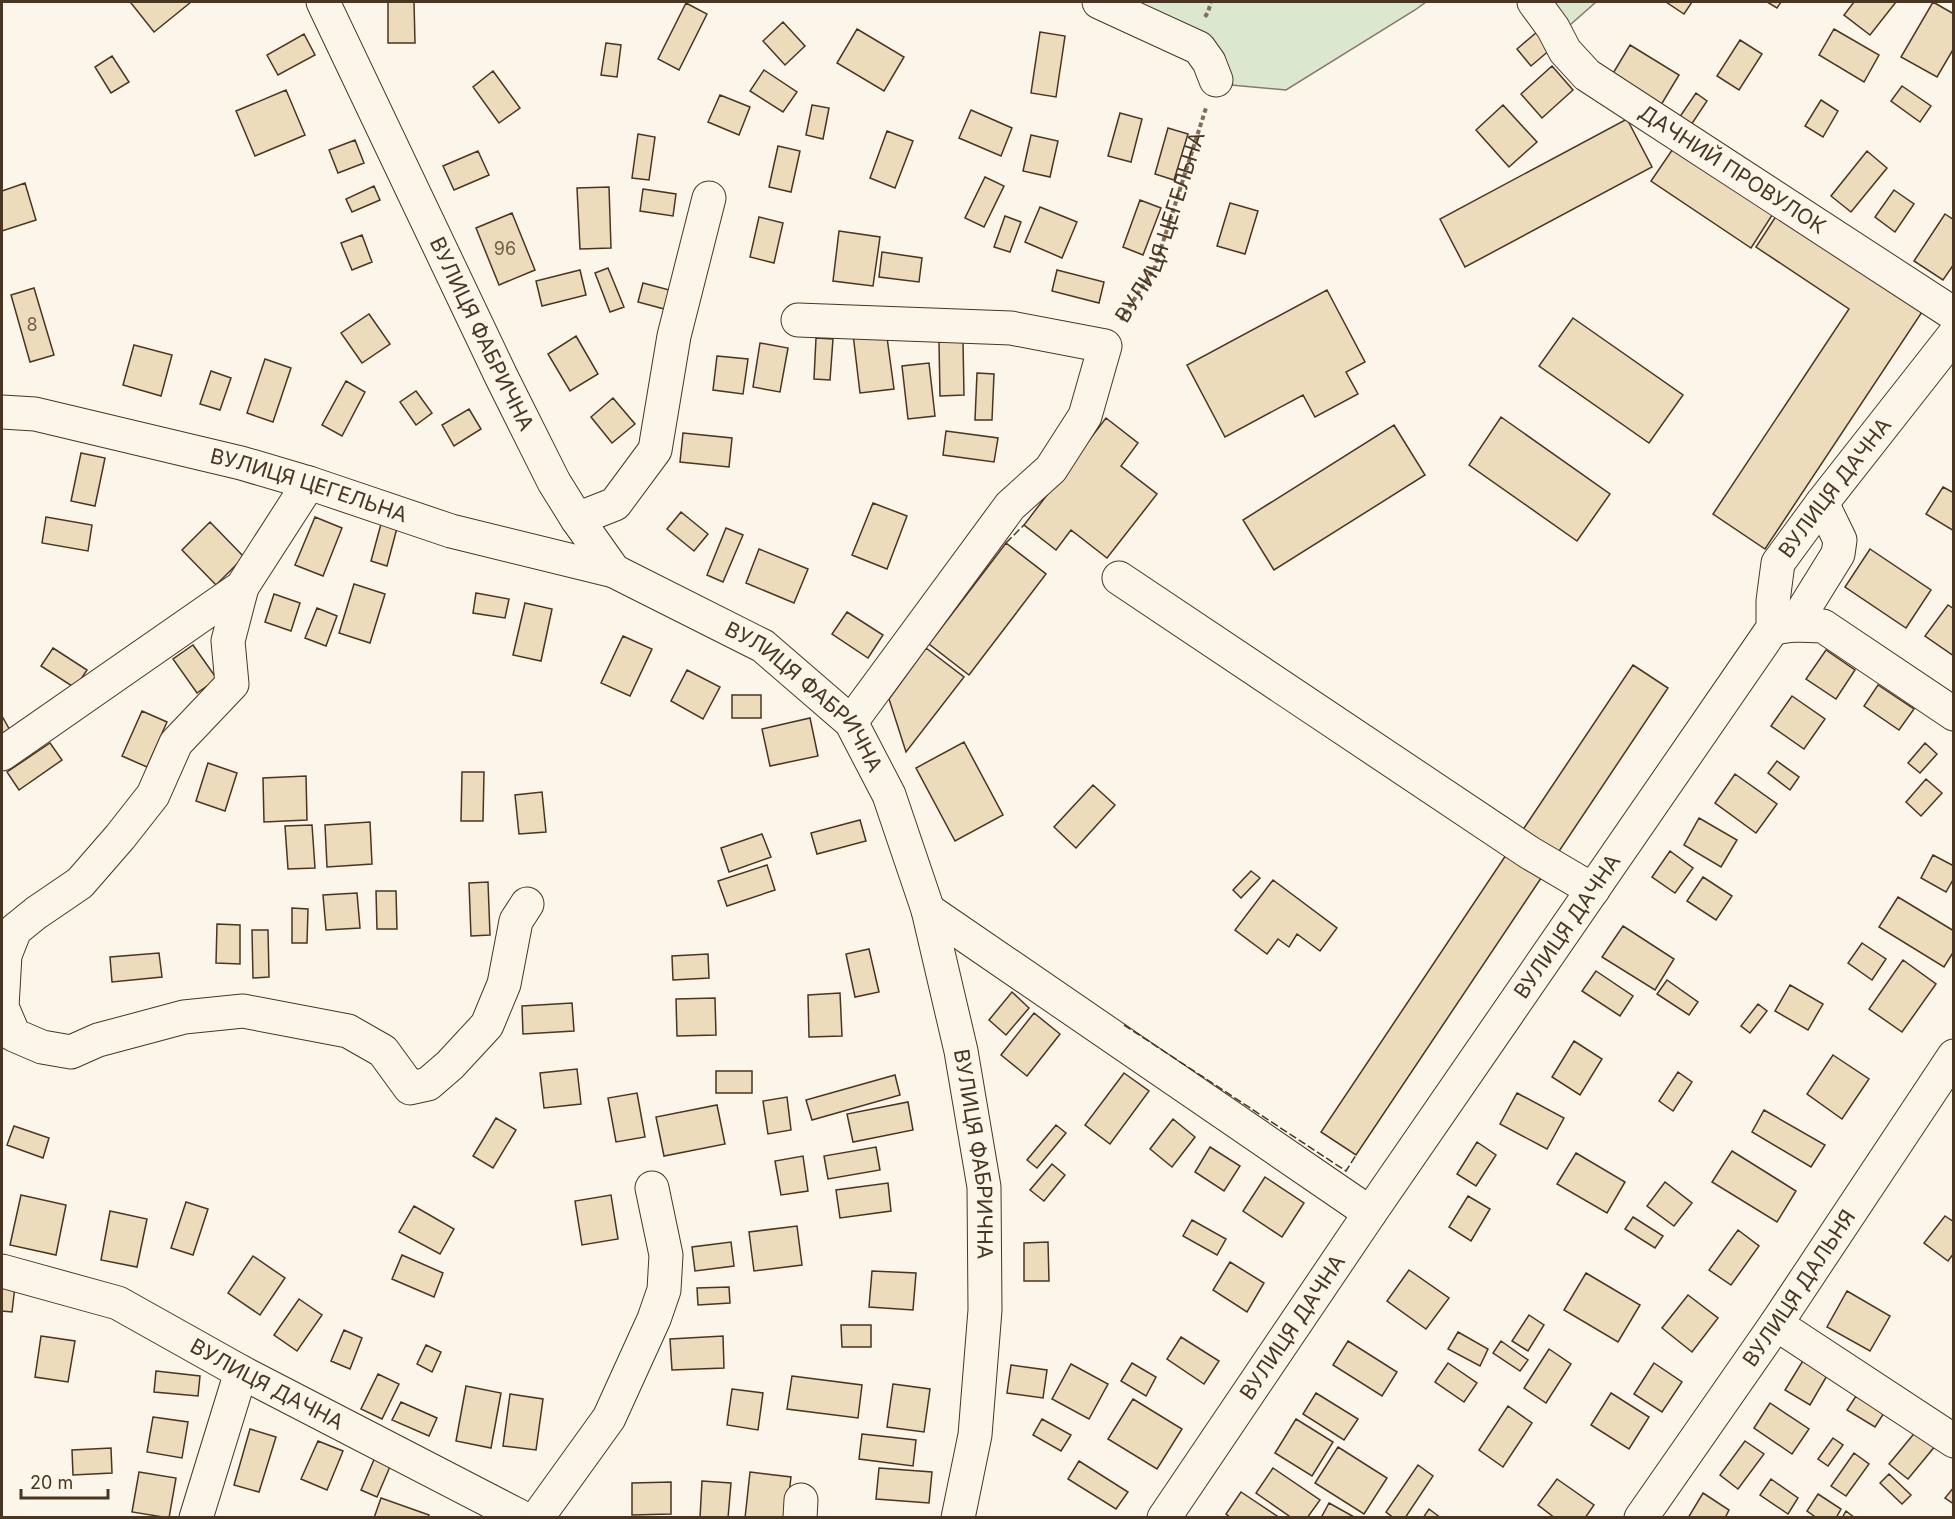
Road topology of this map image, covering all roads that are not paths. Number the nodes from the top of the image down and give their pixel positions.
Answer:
1 (323, 2) edge
2 (1099, 2) edge
3 (1534, 2) edge
4 (1216, 80) road end
5 (709, 198) dead end
6 (1953, 314) edge
7 (798, 320) dead end
8 (1953, 335) edge
9 (2, 412) edge
10 (309, 483) junction
11 (1822, 503) junction
12 (577, 519) junction
13 (614, 571) junction
14 (1119, 578) dead end
15 (242, 587) junction
16 (1783, 627) junction
17 (1953, 714) edge
18 (851, 722) junction
19 (2, 754) edge
20 (1593, 890) junction
21 (527, 904) dead end
22 (928, 910) junction
23 (1953, 1056) edge
24 (652, 1188) dead end
25 (1370, 1214) junction
26 (2, 1271) edge
27 (1776, 1324) junction
28 (241, 1372) junction
29 (1953, 1441) edge
30 (196, 1518) edge
31 (523, 1518) edge
32 (537, 1518) edge
33 (958, 1518) edge
34 (1164, 1518) edge
35 (1641, 1518) edge

1 - 12 street, ВУЛИЦЯ ФАБРИЧНА
2 - 4 street
3 - 6 street, ДАЧНИЙ ПРОВУЛОК
5 - 12 street
7 - 18 street, ВУЛИЦЯ ЦЕГЕЛЬНА
8 - 11 street, ВУЛИЦЯ ДАЧНА
9 - 10 street, ВУЛИЦЯ ЦЕГЕЛЬНА
10 - 13 street, ВУЛИЦЯ ЦЕГЕЛЬНА
10 - 15 street
11 - 16 street, ВУЛИЦЯ ДАЧНА
11 - 16 street
12 - 13 street, ВУЛИЦЯ ФАБРИЧНА
13 - 18 street, ВУЛИЦЯ ФАБРИЧНА
14 - 20 street
15 - 19 street
15 - 21 street
16 - 17 street
16 - 20 street, ВУЛИЦЯ ДАЧНА
18 - 22 street, ВУЛИЦЯ ФАБРИЧНА
20 - 25 street, ВУЛИЦЯ ДАЧНА
22 - 25 street
22 - 33 street, ВУЛИЦЯ ФАБРИЧНА
23 - 27 street, ВУЛИЦЯ ДАЛЬНЯ
24 - 32 street
25 - 34 street, ВУЛИЦЯ ДАЧНА
26 - 28 street, ВУЛИЦЯ ДАЧНА
27 - 29 street
27 - 35 street, ВУЛИЦЯ ДАЛЬНЯ
28 - 30 street
28 - 31 street, ВУЛИЦЯ ДАЧНА

